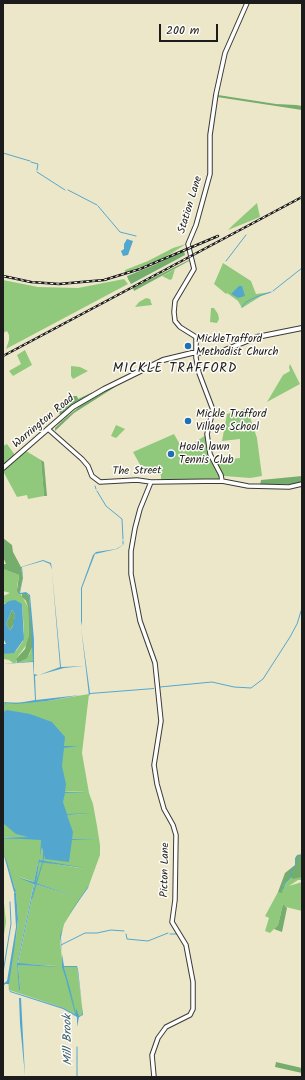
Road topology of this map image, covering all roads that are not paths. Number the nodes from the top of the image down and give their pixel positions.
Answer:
1 (247, 3) edge
2 (302, 328) edge
3 (196, 353) junction
4 (48, 429) junction
5 (3, 468) edge
6 (222, 481) junction
7 (151, 482) junction
8 (302, 484) edge
9 (154, 1077) edge

1 - 3 street, Station Lane
2 - 3 main road, Warrington Road
3 - 4 main road, Warrington Road
3 - 6 street
4 - 5 main road, Warrington Road
4 - 7 street, The Street
6 - 7 street, The Street
6 - 8 street, The Street
7 - 9 street, Picton Lane

